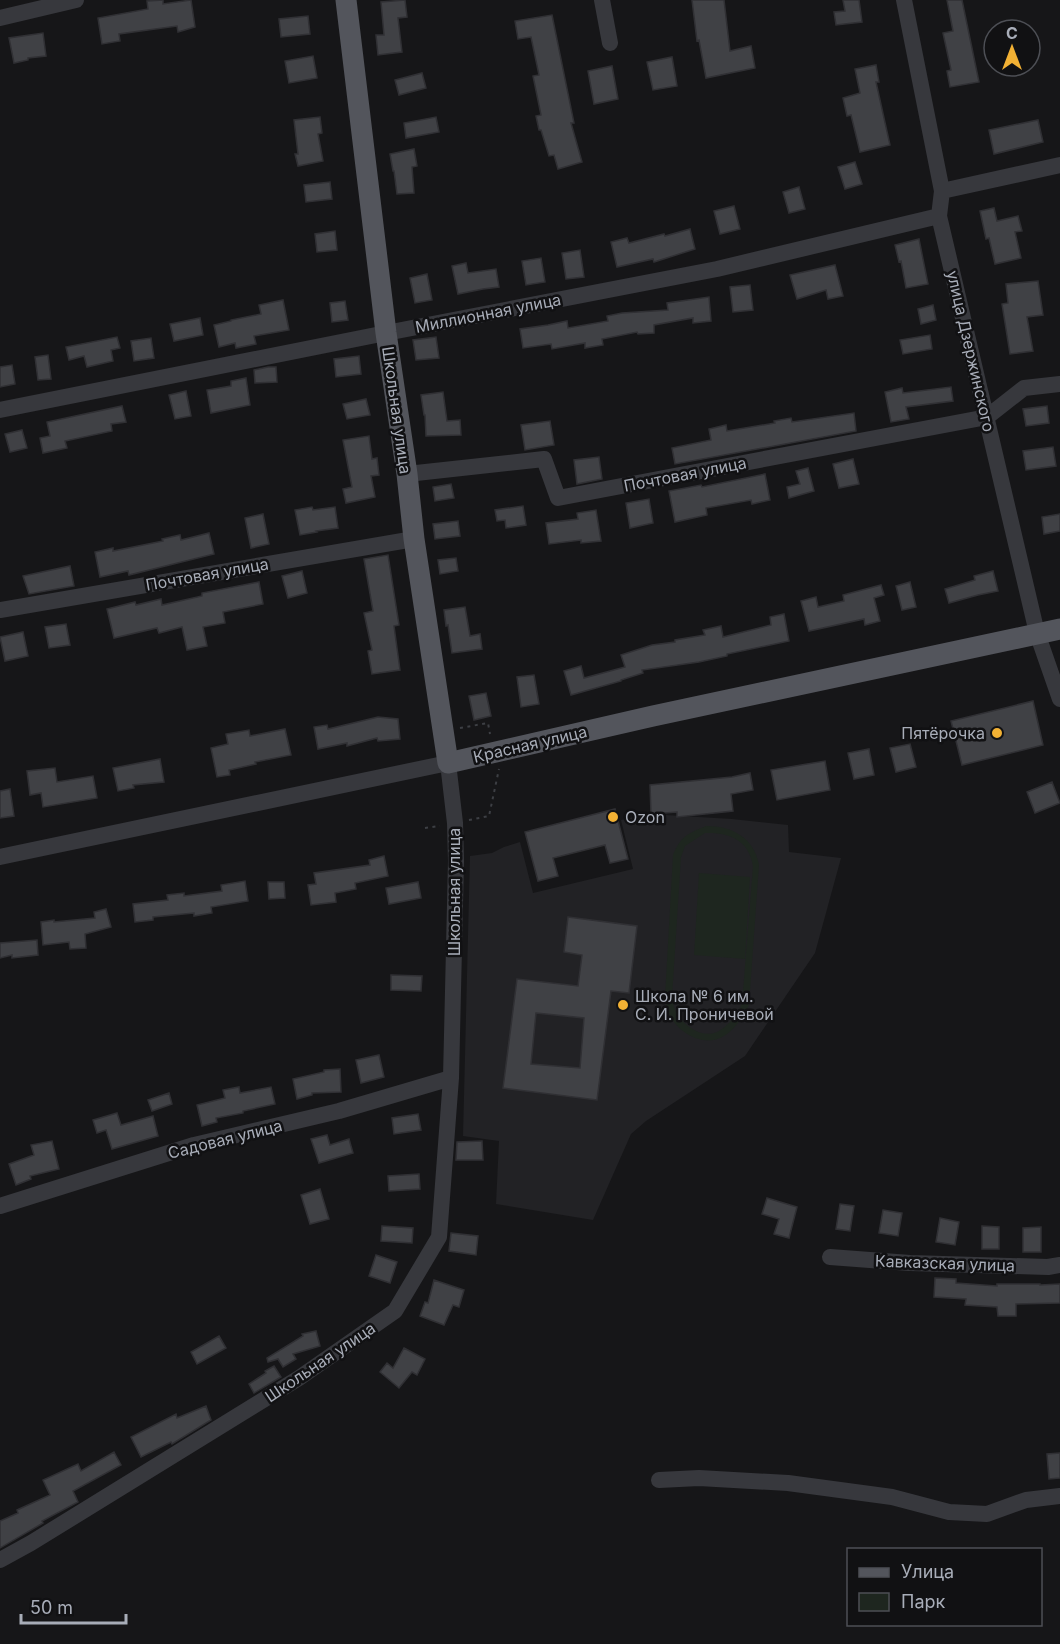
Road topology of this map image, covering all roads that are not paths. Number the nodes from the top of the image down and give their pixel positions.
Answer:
1 (76, 0) edge
2 (346, 0) edge
3 (602, 0) edge
4 (904, 0) edge
5 (0, 18) edge
6 (610, 43) dead end
7 (1060, 165) edge
8 (942, 191) junction
9 (939, 216) junction
10 (386, 333) junction
11 (1060, 384) edge
12 (0, 410) edge
13 (987, 417) junction
14 (407, 474) junction
15 (414, 539) junction
16 (0, 610) edge
17 (1060, 629) edge
18 (1037, 633) junction
19 (1060, 699) edge
20 (448, 763) junction
21 (0, 857) edge
22 (451, 1078) junction
23 (0, 1206) edge
24 (830, 1257) dead end
25 (1060, 1265) edge
26 (659, 1480) dead end
27 (1060, 1496) edge
28 (0, 1560) edge

1 - 5 street
2 - 10 main road, Школьная улица
3 - 6 street
4 - 8 street, улица Дзержинского
7 - 8 street
8 - 9 street, улица Дзержинского
9 - 10 street, Миллионная улица
9 - 13 street, улица Дзержинского
10 - 12 street, Миллионная улица
10 - 14 main road, Школьная улица
11 - 13 street
13 - 14 street, Почтовая улица
13 - 18 street, улица Дзержинского
14 - 15 main road, Школьная улица
15 - 16 street, Почтовая улица
15 - 20 main road, Школьная улица
17 - 18 main road, Красная улица
18 - 19 street, улица Дзержинского
18 - 20 main road, Красная улица
20 - 21 street, Красная улица
20 - 22 street, Школьная улица
22 - 23 street, Садовая улица
22 - 28 street, Школьная улица
24 - 25 street, Кавказская улица
26 - 27 street

